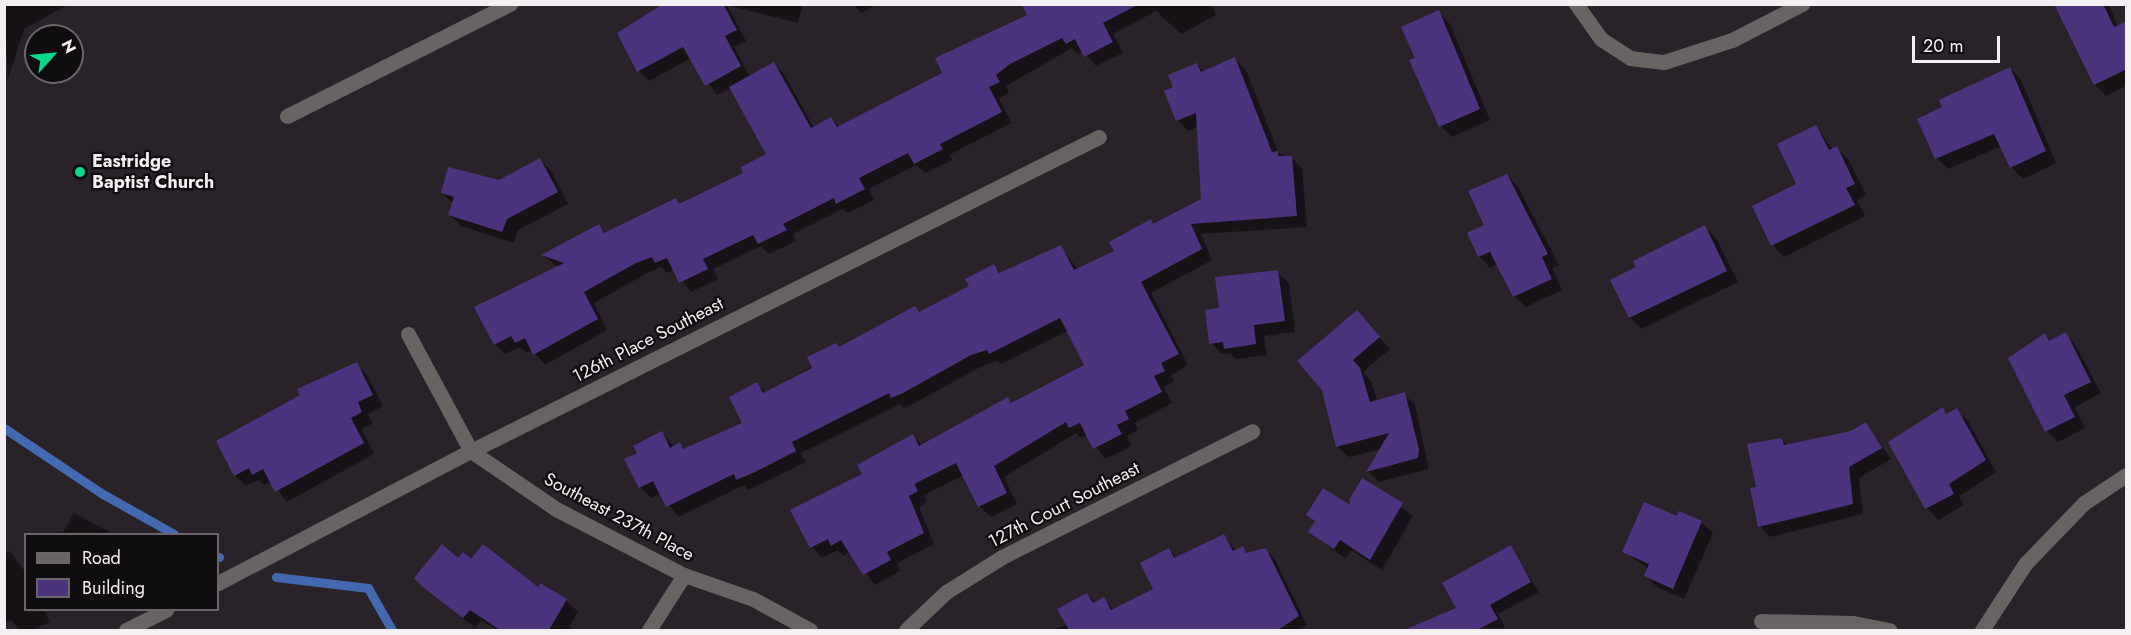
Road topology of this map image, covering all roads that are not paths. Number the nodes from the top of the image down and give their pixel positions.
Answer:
1 (510, 4) edge
2 (1576, 4) edge
3 (1802, 4) edge
4 (287, 116) dead end
5 (1099, 137) dead end
6 (408, 334) dead end
7 (1252, 431) dead end
8 (471, 451) junction
9 (2127, 475) edge
10 (684, 575) junction
11 (219, 582) edge
12 (162, 611) edge
13 (1761, 621) dead end
14 (126, 630) edge
15 (649, 630) edge
16 (810, 630) edge
17 (906, 630) edge
18 (1889, 630) edge
19 (1982, 630) edge

1 - 4 street
2 - 3 street
5 - 8 street, 126th Place Southeast
6 - 8 street, Southeast 237th Place
7 - 17 street, 127th Court Southeast
8 - 10 street, Southeast 237th Place
8 - 11 street, 126th Place Southeast
9 - 19 street
10 - 15 street
10 - 16 street, Southeast 237th Place
12 - 14 street
13 - 18 street

